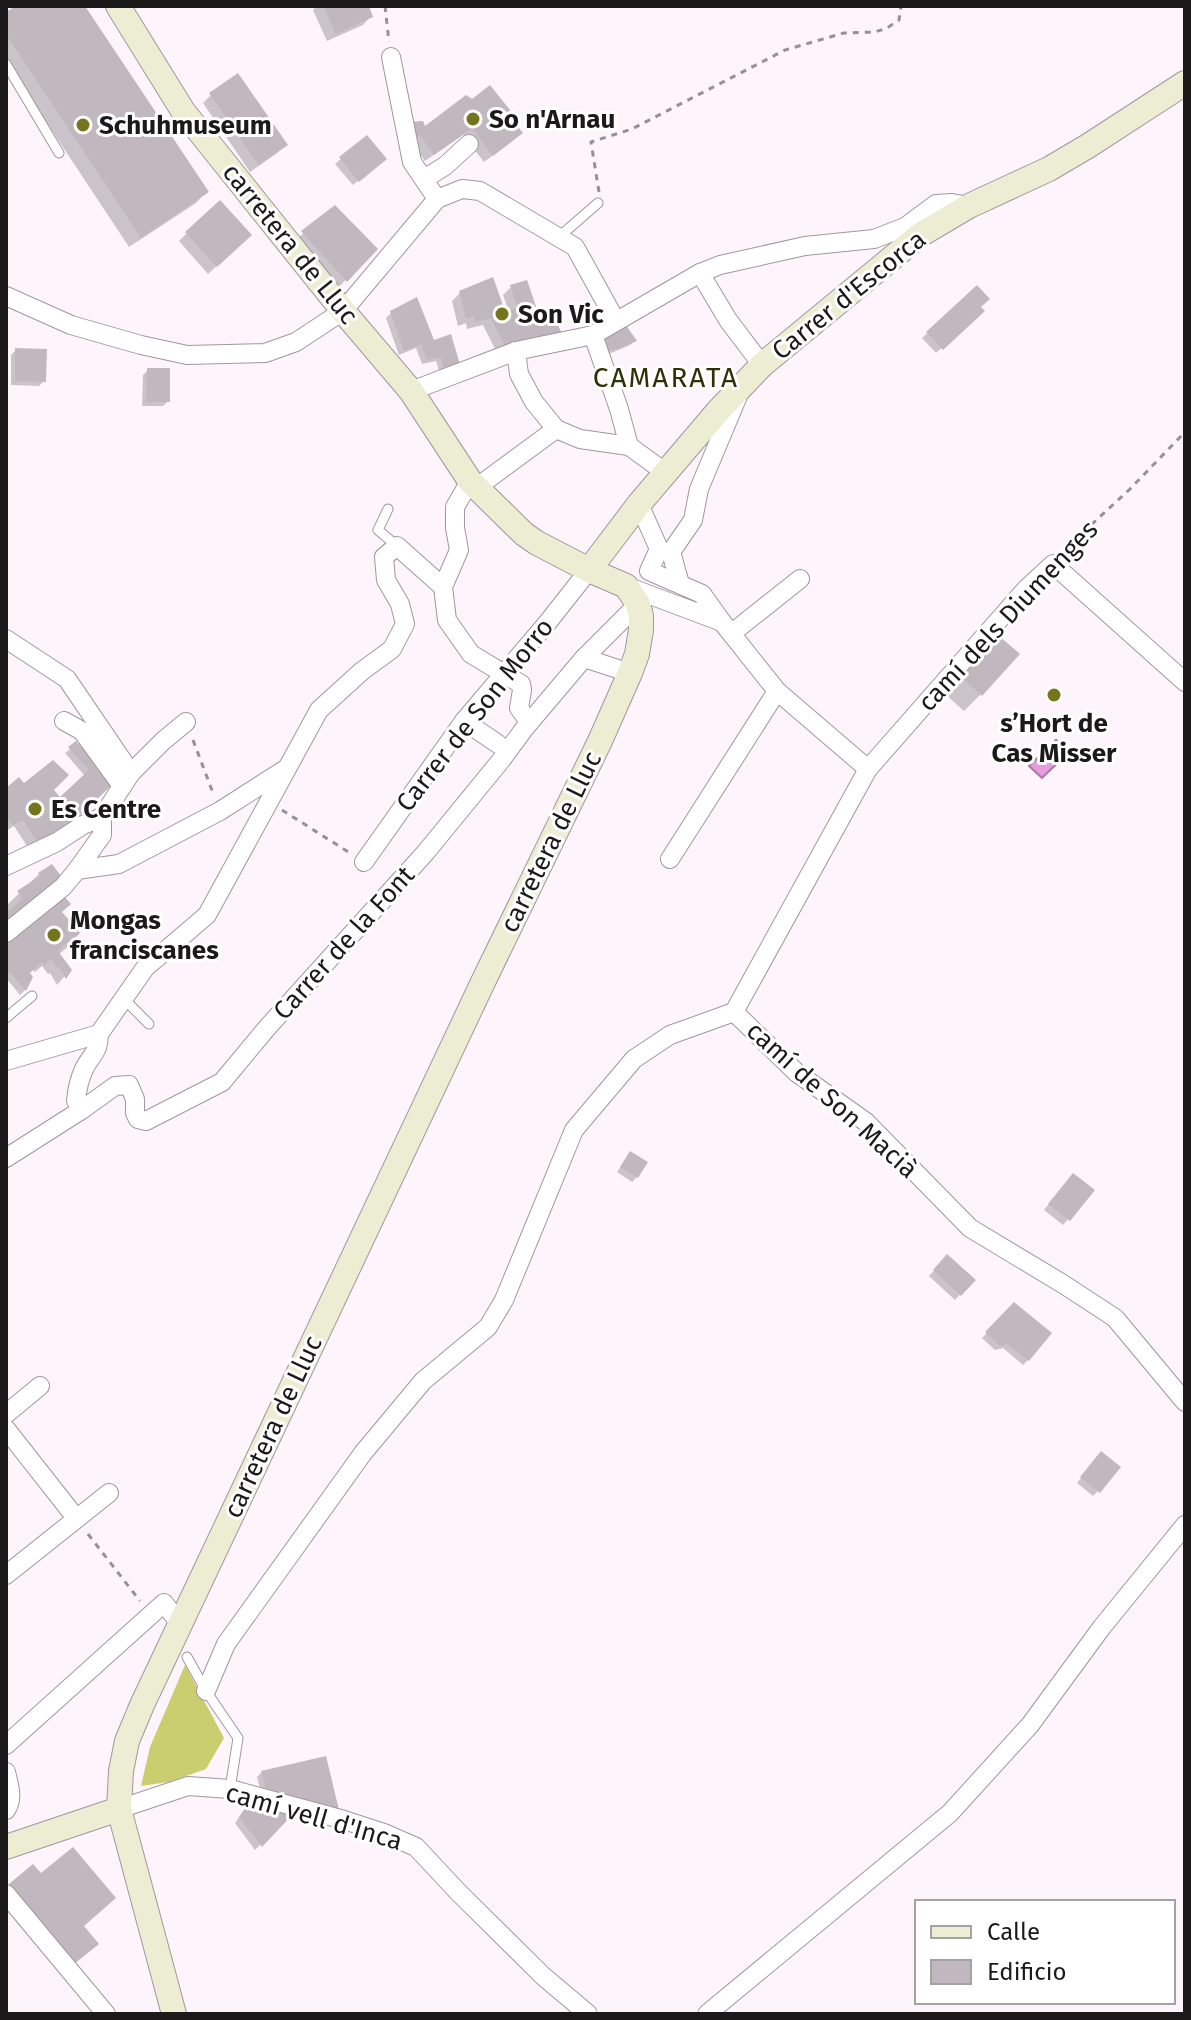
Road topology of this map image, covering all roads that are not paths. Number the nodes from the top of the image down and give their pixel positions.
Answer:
1 (118, 6) edge
2 (391, 57) road end
3 (6, 64) edge
4 (1185, 83) edge
5 (469, 144) dead end
6 (59, 153) dead end
7 (424, 179) junction
8 (437, 199) junction
9 (598, 203) road end
10 (969, 206) junction
11 (559, 237) junction
12 (700, 273) junction
13 (6, 296) edge
14 (343, 311) junction
15 (616, 321) junction
16 (593, 335) junction
17 (516, 351) junction
18 (762, 365) junction
19 (743, 386) junction
20 (411, 391) junction
21 (556, 429) junction
22 (629, 446) junction
23 (666, 473) junction
24 (473, 484) junction
25 (639, 504) junction
26 (388, 509) dead end
27 (397, 546) junction
28 (589, 570) junction
29 (800, 579) dead end
30 (680, 584) junction
31 (443, 587) junction
32 (632, 595) junction
33 (727, 627) junction
34 (6, 639) edge
35 (584, 658) junction
36 (630, 673) junction
37 (502, 675) junction
38 (1185, 682) edge
39 (777, 691) junction
40 (64, 721) dead end
41 (464, 721) junction
42 (186, 722) road end
43 (529, 722) junction
44 (498, 744) dead end
45 (288, 767) junction
46 (868, 769) junction
47 (126, 780) junction
48 (102, 817) junction
49 (670, 859) dead end
50 (364, 862) road end
51 (6, 866) edge
52 (77, 870) junction
53 (6, 933) edge
54 (32, 996) dead end
55 (124, 999) junction
56 (734, 1012) junction
57 (6, 1018) edge
58 (149, 1024) dead end
59 (99, 1034) junction
60 (6, 1061) edge
61 (83, 1109) junction
62 (6, 1158) edge
63 (40, 1386) dead end
64 (1185, 1402) edge
65 (6, 1414) edge
66 (6, 1429) edge
67 (109, 1493) dead end
68 (76, 1518) junction
69 (1185, 1525) edge
70 (6, 1575) edge
71 (180, 1624) junction
72 (187, 1657) dead end
73 (206, 1691) junction
74 (6, 1745) edge
75 (6, 1772) edge
76 (230, 1789) junction
77 (119, 1809) junction
78 (6, 1810) edge
79 (7, 1843) edge
80 (6, 1894) edge
81 (106, 2014) edge
82 (174, 2014) edge
83 (588, 2014) edge
84 (707, 2014) edge

1 - 14 main road, carretera de Lluc
2 - 7 street
3 - 6 lane
4 - 10 main road, Carrer d'Escorca
5 - 7 street
7 - 8 street
8 - 11 street
8 - 14 street
9 - 11 lane
10 - 12 street
10 - 18 main road, Carrer d'Escorca
11 - 15 street
12 - 15 street
12 - 18 street
13 - 14 street
14 - 20 main road, carretera de Lluc
15 - 16 street
16 - 17 street
16 - 22 street
17 - 20 street
17 - 21 street
18 - 19 main road, Carrer d'Escorca
19 - 23 main road, Carrer d'Escorca
19 - 30 street
20 - 24 main road, carretera de Lluc
21 - 22 street
21 - 24 street
22 - 23 street
23 - 25 main road, Carrer d'Escorca
24 - 28 main road, carretera de Lluc
24 - 31 street
25 - 28 main road, Carrer d'Escorca
25 - 30 street
26 - 27 lane
27 - 31 street
27 - 45 street
28 - 32 main road, carretera de Lluc
28 - 37 street, Carrer de Son Morro
29 - 33 street
30 - 33 street
31 - 37 street
32 - 33 street
32 - 35 street, Carrer de la Font
32 - 36 main road, carretera de Lluc
33 - 39 street
34 - 47 street
35 - 36 street
35 - 43 street, Carrer de la Font
36 - 71 main road, carretera de Lluc
37 - 41 street, Carrer de Son Morro
37 - 43 street
38 - 46 street, camí dels Diumenges
39 - 46 street
39 - 49 street
40 - 47 street
41 - 44 street
41 - 50 street, Carrer de Son Morro
42 - 47 street
43 - 61 street, Carrer de la Font
45 - 52 street
45 - 55 street
46 - 56 street, camí dels Diumenges
47 - 48 street
48 - 51 street
48 - 52 street
52 - 53 street
54 - 57 lane
55 - 58 lane
55 - 59 street
56 - 64 street, camí de Son Macià
56 - 73 street
59 - 60 street
59 - 61 street
61 - 62 street
63 - 65 street
66 - 68 street
67 - 68 street
68 - 70 street
69 - 84 street
71 - 74 street
71 - 77 main road, carretera de Lluc
72 - 73 lane
73 - 76 lane
75 - 78 street
76 - 77 street, camí vell d'Inca
76 - 83 street, camí vell d'Inca
77 - 79 main road
77 - 82 main road, carretera de Lluc
80 - 81 street

